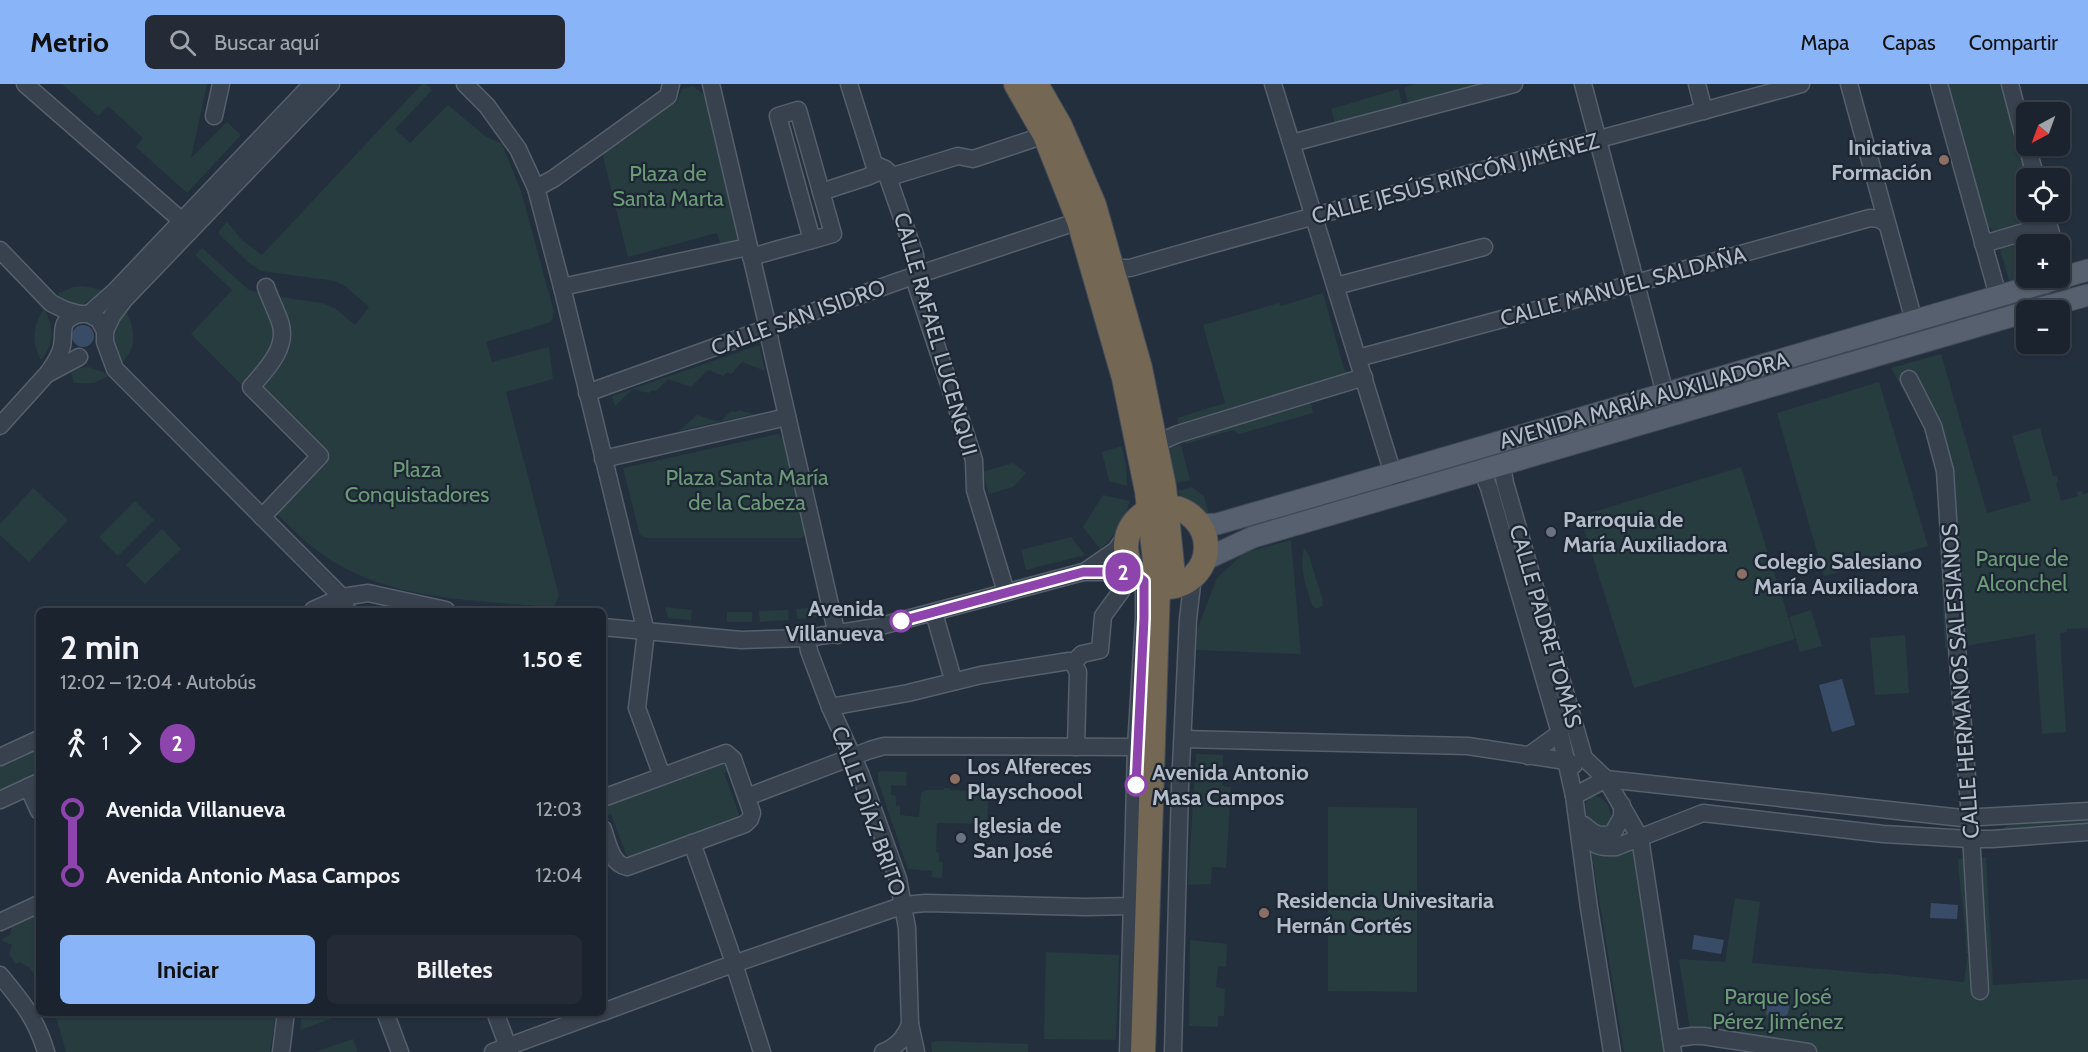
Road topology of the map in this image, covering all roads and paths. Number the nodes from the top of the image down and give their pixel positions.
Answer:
1 (25, 84) edge
2 (220, 84) edge
3 (312, 84) edge
4 (331, 84) edge
5 (671, 84) edge
6 (711, 84) edge
7 (849, 84) edge
8 (1016, 84) edge
9 (1036, 84) edge
10 (1273, 84) edge
11 (1514, 84) edge
12 (1583, 84) edge
13 (1697, 84) edge
14 (1801, 84) edge
15 (1849, 84) edge
16 (1939, 84) edge
17 (2010, 84) edge
18 (475, 87) edge
19 (2016, 106) edge
20 (1704, 111) junction
21 (214, 116) dead end
22 (1045, 135) junction
23 (1598, 140) junction
24 (1292, 143) junction
25 (885, 169) junction
26 (536, 188) junction
27 (821, 192) junction
28 (1314, 215) junction
29 (182, 221) junction
30 (1079, 221) junction
31 (2036, 222) edge
32 (1887, 224) junction
33 (812, 240) junction
34 (1983, 243) junction
35 (1484, 247) dead end
36 (0, 250) edge
37 (750, 252) junction
38 (1110, 263) junction
39 (2088, 270) edge
40 (2070, 271) edge
41 (916, 276) junction
42 (1636, 284) junction
43 (1336, 286) junction
44 (266, 287) dead end
45 (562, 287) junction
46 (2019, 288) edge
47 (2062, 288) edge
48 (2088, 294) edge
49 (1998, 296) junction
50 (2053, 300) edge
51 (2068, 300) edge
52 (84, 314) junction
53 (2016, 315) edge
54 (1914, 321) junction
55 (768, 328) junction
56 (105, 336) junction
57 (1926, 342) junction
58 (63, 343) junction
59 (79, 357) junction
60 (1358, 358) junction
61 (48, 374) junction
62 (1364, 376) junction
63 (1909, 379) dead end
64 (1664, 390) junction
65 (586, 393) junction
66 (787, 417) junction
67 (0, 426) edge
68 (1155, 444) junction
69 (1564, 447) junction
70 (603, 459) junction
71 (1492, 468) junction
72 (1393, 474) junction
73 (1410, 492) junction
74 (1158, 508) junction
75 (262, 517) junction
76 (1200, 525) junction
77 (1128, 533) junction
78 (1083, 572) junction
79 (1161, 579) junction
80 (1006, 592) junction
81 (344, 604) edge
82 (323, 608) edge
83 (437, 608) edge
84 (934, 613) junction
85 (606, 627) edge
86 (646, 632) junction
87 (837, 635) junction
88 (807, 638) junction
89 (1073, 663) junction
90 (956, 681) junction
91 (830, 707) junction
92 (1560, 733) junction
93 (1183, 739) junction
94 (36, 740) edge
95 (1076, 747) junction
96 (1136, 747) junction
97 (1528, 756) junction
98 (0, 757) edge
99 (851, 757) junction
100 (1566, 761) junction
101 (662, 776) junction
102 (1606, 779) junction
103 (33, 785) edge
104 (1574, 796) junction
105 (606, 797) edge
106 (747, 797) junction
107 (1776, 797) junction
108 (0, 800) edge
109 (1622, 805) junction
110 (2088, 811) edge
111 (1991, 816) junction
112 (1966, 817) junction
113 (1764, 820) junction
114 (1579, 824) junction
115 (2088, 832) edge
116 (1640, 838) junction
117 (1971, 839) junction
118 (1992, 839) junction
119 (692, 843) junction
120 (607, 850) edge
121 (36, 905) edge
122 (904, 905) junction
123 (1132, 906) junction
124 (0, 922) edge
125 (733, 964) junction
126 (3, 984) edge
127 (1980, 991) dead end
128 (606, 1011) edge
129 (286, 1016) edge
130 (386, 1016) edge
131 (496, 1016) edge
132 (592, 1016) edge
133 (910, 1024) junction
134 (1672, 1046) edge
135 (503, 1050) edge
136 (46, 1052) edge
137 (281, 1052) edge
138 (400, 1052) edge
139 (762, 1052) edge
140 (883, 1052) edge
141 (916, 1052) edge
142 (1128, 1052) edge
143 (1143, 1052) edge
144 (1158, 1052) edge
145 (1173, 1052) edge
146 (1612, 1052) edge
147 (1808, 1052) edge

1 - 29 street
2 - 21 street
3 - 29 street
4 - 56 street
5 - 26 street
6 - 37 street
7 - 25 street, CALLE RAFAEL LUCENQUI
8 - 22 highway
9 - 38 highway
10 - 24 street
11 - 24 street
12 - 23 street
13 - 20 street
14 - 20 street, CALLE JESÚS RINCÓN JIMÉNEZ
15 - 32 street
16 - 34 street
17 - 19 street
18 - 26 street
20 - 23 street, CALLE JESÚS RINCÓN JIMÉNEZ
22 - 25 street
22 - 30 highway
23 - 28 street, CALLE JESÚS RINCÓN JIMÉNEZ
23 - 42 street
24 - 28 street
25 - 27 street
25 - 41 street, CALLE RAFAEL LUCENQUI
26 - 45 street
27 - 33 street
27 - 33 street
28 - 38 street, CALLE JESÚS RINCÓN JIMÉNEZ
28 - 43 street
29 - 52 street
30 - 41 street, CALLE SAN ISIDRO
30 - 74 highway
31 - 34 street
32 - 42 street, CALLE MANUEL SALDAÑA
32 - 54 street
33 - 37 street
34 - 49 street
35 - 43 street
36 - 52 street
37 - 45 street
37 - 55 street
38 - 68 highway
39 - 40 main road, AVENIDA MARÍA AUXILIADORA
41 - 55 street, CALLE SAN ISIDRO
41 - 80 street, CALLE RAFAEL LUCENQUI
42 - 60 street, CALLE MANUEL SALDAÑA
42 - 64 street
43 - 60 street
44 - 75 street
45 - 65 street
46 - 49 main road, AVENIDA MARÍA AUXILIADORA
47 - 50 street
48 - 51 main road
49 - 54 main road, AVENIDA MARÍA AUXILIADORA
52 - 56 street
52 - 58 street
53 - 57 main road, AVENIDA MARÍA AUXILIADORA
54 - 57 main road
54 - 64 main road, AVENIDA MARÍA AUXILIADORA
55 - 65 street, CALLE SAN ISIDRO
55 - 66 street
56 - 59 street
56 - 75 street
57 - 69 main road, AVENIDA MARÍA AUXILIADORA
58 - 59 street
58 - 61 street
59 - 61 street
60 - 62 street
61 - 67 street
62 - 68 street
62 - 72 street
63 - 112 street, CALLE HERMANOS SALESIANOS
64 - 69 street
64 - 72 main road, AVENIDA MARÍA AUXILIADORA
65 - 70 street
66 - 70 street
66 - 87 street
68 - 74 highway
69 - 71 main road, AVENIDA MARÍA AUXILIADORA
70 - 86 street
71 - 73 main road, AVENIDA MARÍA AUXILIADORA
71 - 92 street, CALLE PADRE TOMÁS
71 - 102 street, CALLE PADRE TOMÁS
72 - 73 street
72 - 76 main road, AVENIDA MARÍA AUXILIADORA
73 - 79 main road, AVENIDA MARÍA AUXILIADORA
74 - 76 highway
74 - 77 highway
74 - 79 highway
75 - 81 street
76 - 79 highway
77 - 78 street
77 - 79 highway
78 - 79 street
78 - 80 street
79 - 89 street
79 - 93 street
79 - 96 street
79 - 143 highway
79 - 144 highway
80 - 84 street
81 - 82 street
81 - 83 street
84 - 87 street
84 - 90 street
85 - 86 street
86 - 88 street
86 - 101 street
87 - 88 street
88 - 91 street, CALLE DÍAZ BRITO
89 - 90 street
89 - 95 street
90 - 91 street
91 - 99 street, CALLE DÍAZ BRITO
92 - 97 street
92 - 100 street, CALLE PADRE TOMÁS
93 - 97 street
93 - 145 street
94 - 98 street
95 - 96 street
95 - 99 street
96 - 123 street
97 - 100 street
99 - 106 street
99 - 122 street, CALLE DÍAZ BRITO
100 - 102 street
100 - 104 street, CALLE PADRE TOMÁS
101 - 105 street
101 - 106 street
102 - 104 street
102 - 107 street
102 - 109 street
103 - 108 street
104 - 114 street
106 - 119 street
107 - 112 street
107 - 113 street
109 - 114 street
109 - 116 street
110 - 111 street
111 - 112 street
111 - 118 street
112 - 117 street, CALLE HERMANOS SALESIANOS
113 - 116 street
113 - 117 street
114 - 116 street
114 - 146 street
115 - 118 street
116 - 134 street
117 - 118 street
117 - 127 street, CALLE HERMANOS SALESIANOS
119 - 120 street
119 - 125 street
121 - 124 street
122 - 123 street
122 - 125 street
122 - 133 street, CALLE DÍAZ BRITO
123 - 142 street
125 - 128 street
125 - 139 street
126 - 136 street
129 - 137 street
130 - 138 street
131 - 135 street
132 - 135 street
133 - 140 street
133 - 141 street, CALLE DÍAZ BRITO
134 - 147 street

